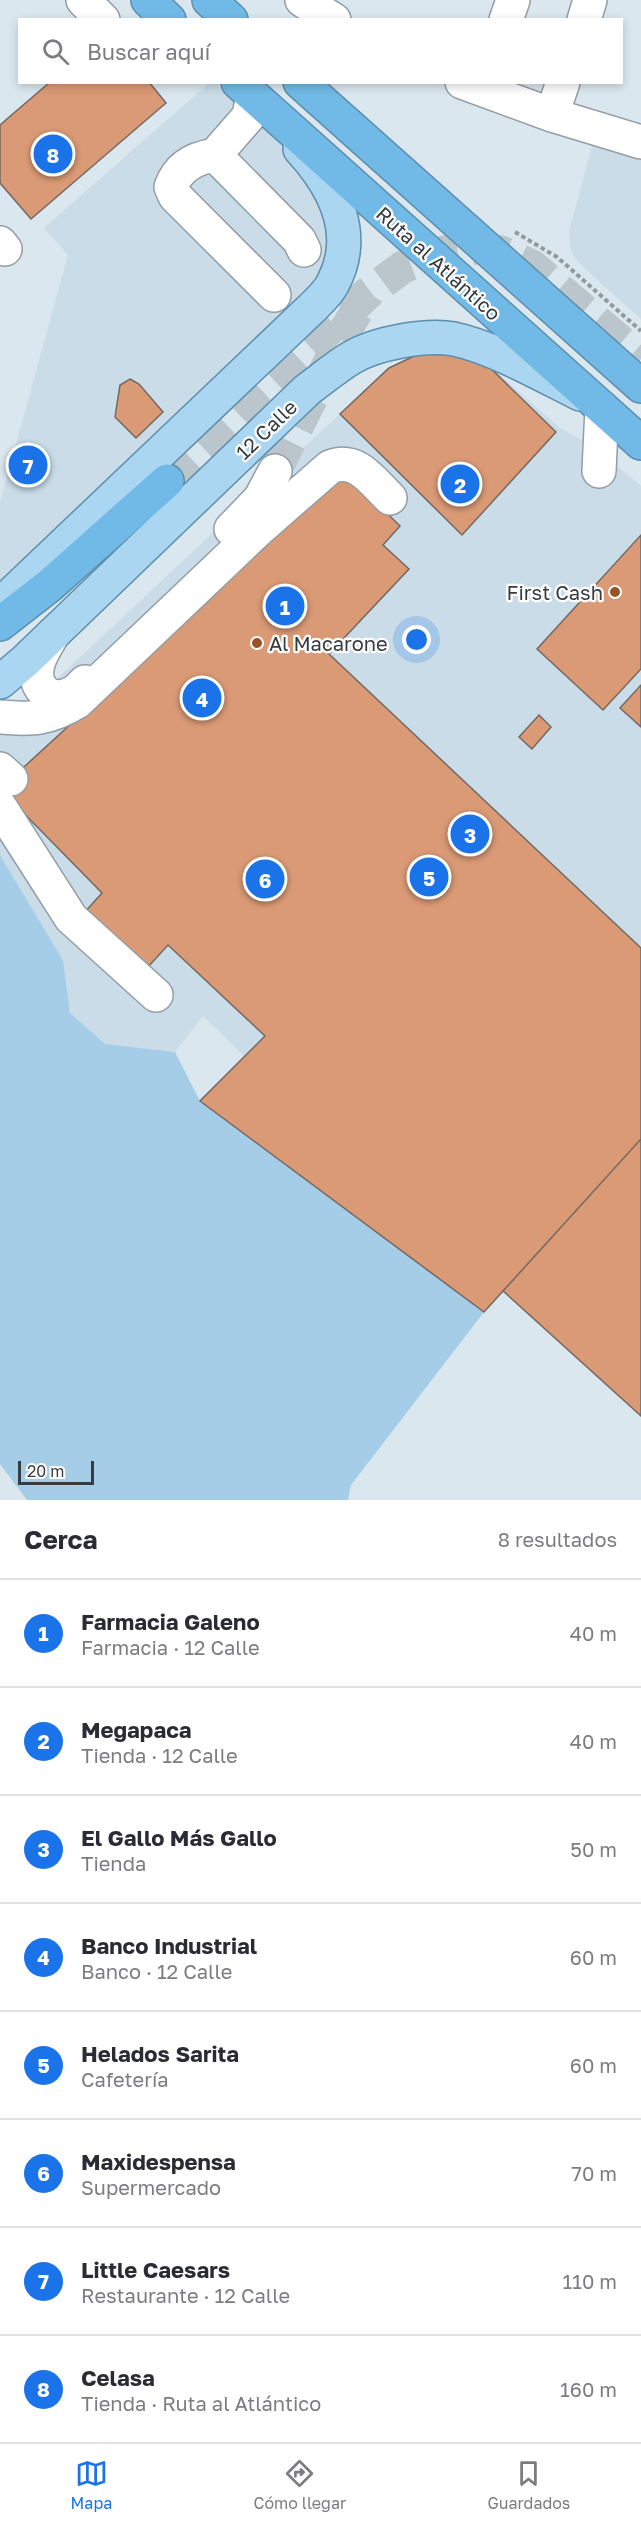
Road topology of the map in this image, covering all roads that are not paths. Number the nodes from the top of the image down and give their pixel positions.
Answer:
1 (83, 0) edge
2 (148, 0) edge
3 (209, 0) edge
4 (302, 0) edge
5 (513, 0) edge
6 (590, 0) edge
7 (101, 18) edge
8 (167, 18) edge
9 (229, 18) edge
10 (331, 18) edge
11 (507, 18) edge
12 (585, 18) edge
13 (302, 84) edge
14 (526, 84) edge
15 (475, 85) edge
16 (242, 88) edge
17 (558, 98) edge
18 (641, 119) edge
19 (641, 142) edge
20 (220, 150) junction
21 (304, 250) dead end
22 (274, 295) dead end
23 (641, 386) edge
24 (596, 404) junction
25 (641, 443) edge
26 (275, 471) tunnel mouth
27 (599, 471) dead end
28 (167, 481) tunnel mouth
29 (390, 498) dead end
30 (0, 605) edge
31 (0, 624) edge
32 (154, 624) junction
33 (53, 634) junction
34 (0, 682) edge
35 (0, 717) edge
36 (4, 785) edge
37 (156, 995) dead end

1 - 7 street
2 - 8 highway
3 - 9 highway
4 - 10 street
5 - 11 street
6 - 12 street
13 - 23 highway
14 - 17 street
15 - 17 street
16 - 20 street
16 - 24 highway, Ruta al Atlántico
16 - 30 main road
17 - 18 street
17 - 19 street
20 - 21 street
20 - 22 street
24 - 25 highway, Ruta al Atlántico
24 - 27 street
24 - 33 main road, 12 Calle
26 - 32 street
28 - 31 highway
29 - 32 street
32 - 33 street
32 - 35 street
33 - 34 main road, 12 Calle
36 - 37 street

